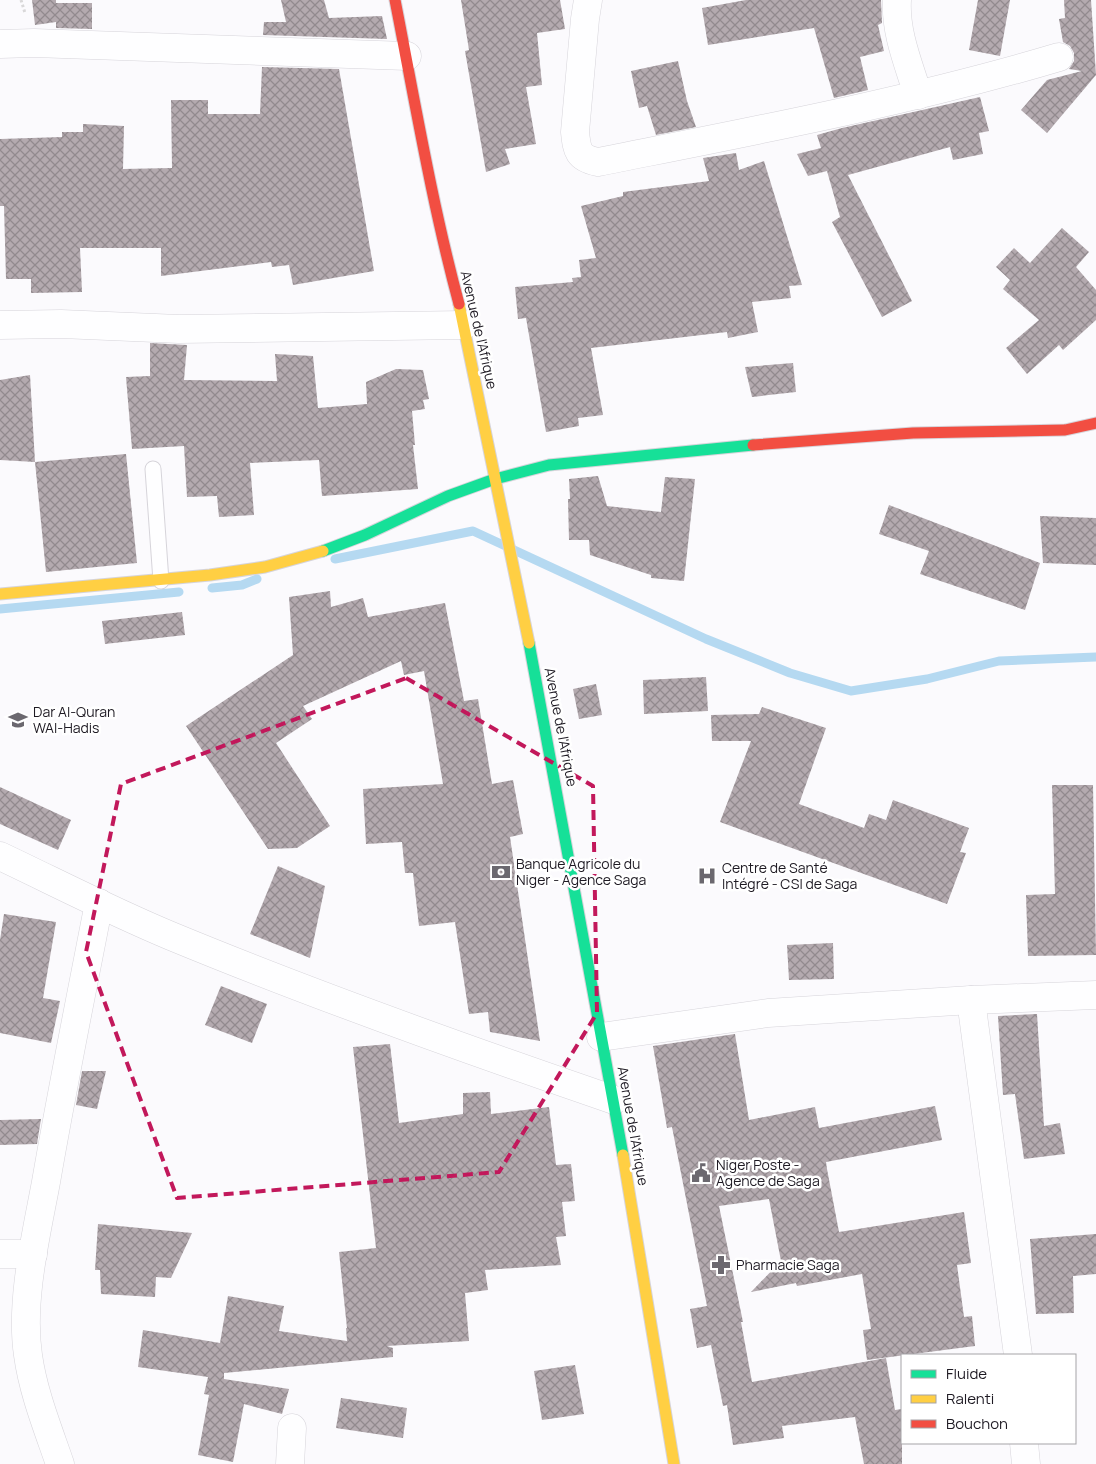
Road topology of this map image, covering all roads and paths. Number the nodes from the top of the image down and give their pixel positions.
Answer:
1 (395, 0) edge
2 (588, 0) edge
3 (897, 0) edge
4 (0, 44) edge
5 (406, 56) junction
6 (1059, 56) dead end
7 (918, 96) junction
8 (464, 325) junction
9 (0, 326) edge
10 (1096, 423) edge
11 (153, 469) dead end
12 (496, 479) junction
13 (161, 581) junction
14 (0, 594) edge
15 (0, 856) edge
16 (99, 903) junction
17 (1096, 995) edge
18 (971, 1000) junction
19 (601, 1037) junction
20 (614, 1100) junction
21 (0, 1254) edge
22 (33, 1254) junction
23 (1018, 1354) edge
24 (292, 1428) dead end
25 (1024, 1444) edge
26 (60, 1464) edge
27 (290, 1464) edge
28 (674, 1464) edge
29 (1026, 1464) edge

1 - 5 main road, Avenue de l'Afrique
2 - 7 street
3 - 7 street
4 - 5 street
5 - 8 main road, Avenue de l'Afrique
6 - 7 street
8 - 9 street
8 - 12 main road, Avenue de l'Afrique
10 - 12 main road
11 - 13 lane
12 - 13 main road
12 - 19 main road, Avenue de l'Afrique
13 - 14 main road
15 - 16 street
16 - 20 street
16 - 22 street
17 - 18 street
18 - 19 street
18 - 23 street
19 - 20 main road, Avenue de l'Afrique
20 - 28 main road, Avenue de l'Afrique
21 - 22 street
22 - 26 street
24 - 27 street
25 - 29 street

